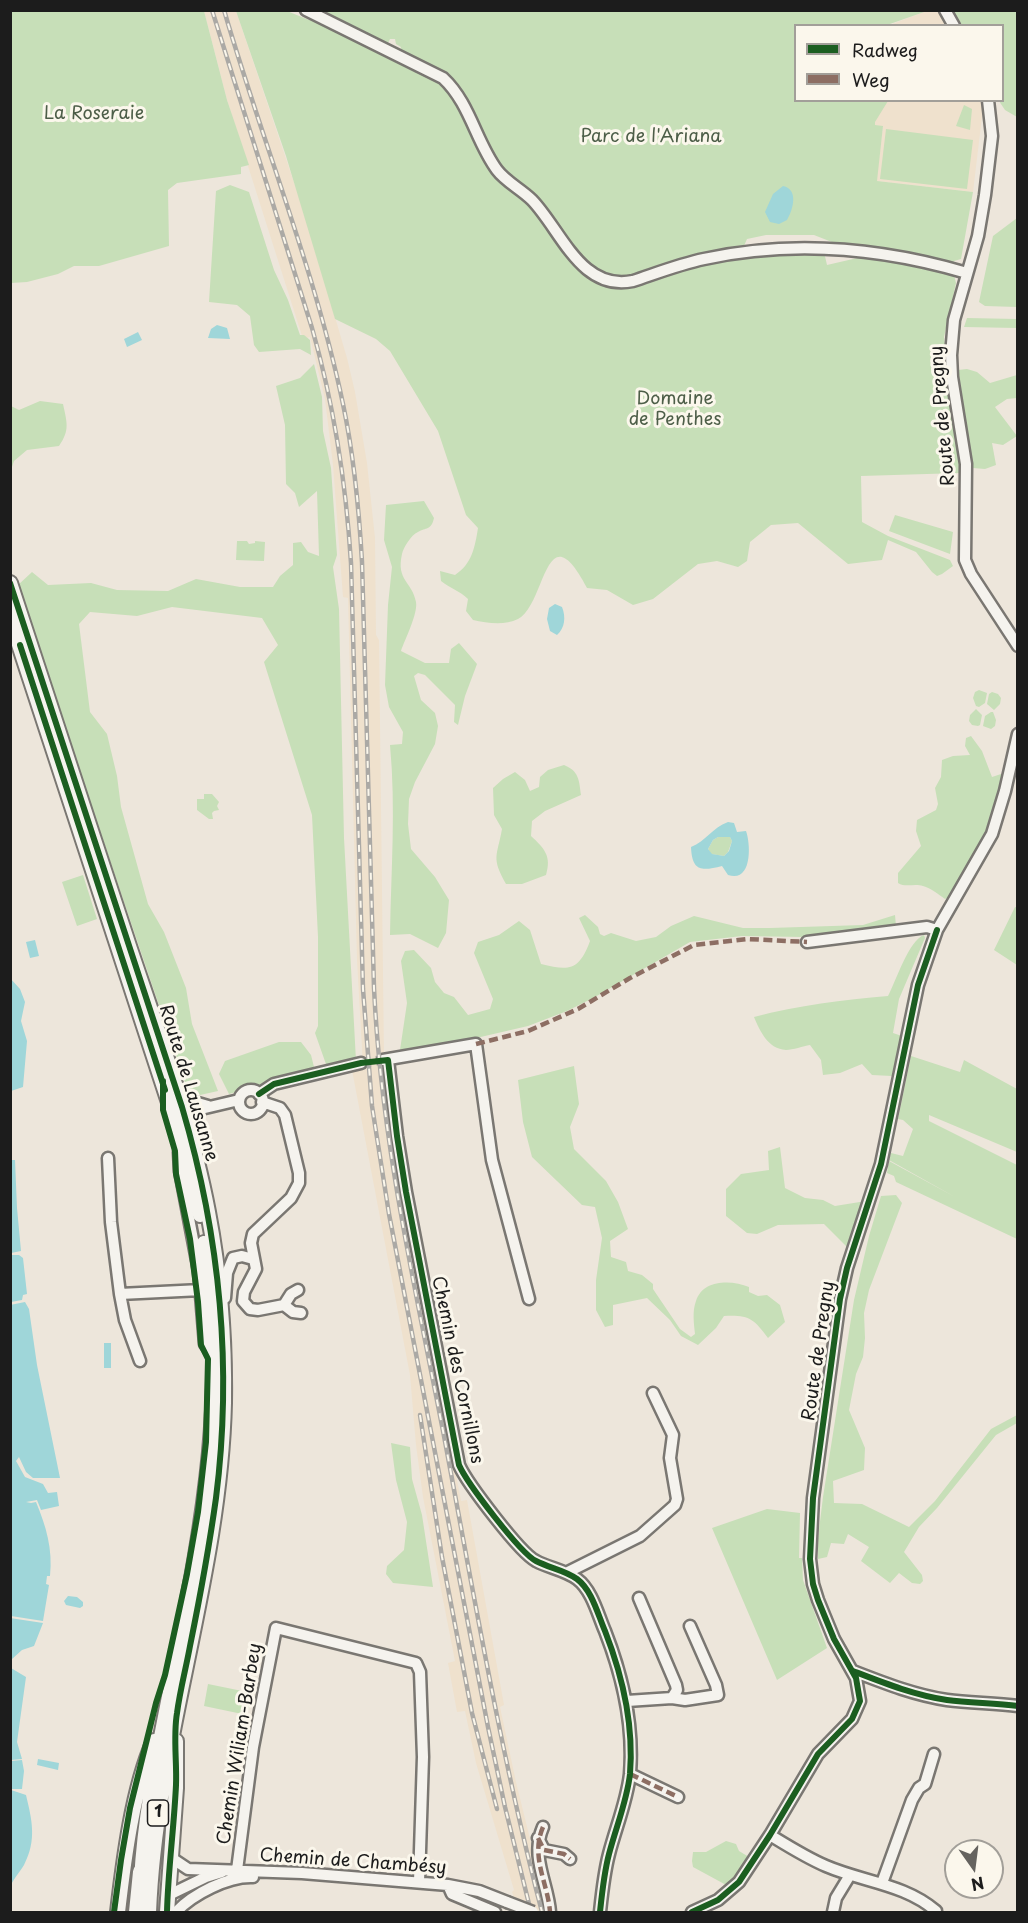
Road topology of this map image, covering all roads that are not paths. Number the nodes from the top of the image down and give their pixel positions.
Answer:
1 (306, 10) edge
2 (945, 10) edge
3 (953, 24) edge
4 (988, 102) edge
5 (967, 273) junction
6 (10, 583) edge
7 (10, 617) edge
8 (1017, 646) edge
9 (1017, 734) edge
10 (937, 930) junction
11 (807, 942) dead end
12 (361, 1063) tunnel mouth
13 (177, 1091) junction
14 (261, 1098) junction
15 (239, 1100) junction
16 (208, 1106) junction
17 (179, 1115) junction
18 (182, 1144) junction
19 (108, 1158) dead end
20 (254, 1259) junction
21 (201, 1290) junction
22 (298, 1290) dead end
23 (120, 1294) junction
24 (529, 1299) dead end
25 (284, 1305) junction
26 (301, 1313) dead end
27 (222, 1322) junction
28 (214, 1356) junction
29 (140, 1361) dead end
30 (653, 1393) dead end
31 (566, 1573) junction
32 (639, 1599) dead end
33 (690, 1626) dead end
34 (853, 1671) junction
35 (672, 1698) junction
36 (627, 1701) junction
37 (1017, 1706) edge
38 (170, 1717) junction
39 (934, 1754) dead end
40 (630, 1774) junction
41 (678, 1797) dead end
42 (770, 1835) junction
43 (170, 1857) junction
44 (570, 1859) dead end
45 (234, 1870) junction
46 (141, 1872) joint
47 (315, 1875) junction
48 (850, 1875) junction
49 (419, 1882) junction
50 (882, 1883) junction
51 (448, 1885) junction
52 (173, 1893) dead end
53 (936, 1911) dead end
54 (118, 1912) edge
55 (138, 1912) edge
56 (149, 1912) edge
57 (167, 1912) edge
58 (176, 1912) edge
59 (495, 1912) edge
60 (533, 1912) edge
61 (550, 1912) edge
62 (600, 1912) edge
63 (692, 1912) edge
64 (833, 1912) edge

1 - 5 street
2 - 3 street
4 - 5 street, Route de Pregny
5 - 8 street, Route de Pregny
6 - 13 main road, Route de Lausanne / 1
7 - 17 main road, Route de Lausanne / 1
9 - 10 street, Route de Pregny
10 - 11 street
10 - 34 street, Route de Pregny
12 - 14 street
13 - 16 street
13 - 17 main road, Route de Lausanne / 1
14 - 15 street
14 - 15 street
14 - 20 street
15 - 16 street
16 - 17 street
17 - 18 main road, Route de Lausanne / 1
17 - 27 main road, Route de Lausanne / 1
18 - 21 street, Route de Lausanne
18 - 28 main road, Route de Lausanne / 1
19 - 23 street
20 - 25 street
20 - 27 street
21 - 23 street
21 - 28 street, Route de Lausanne
22 - 25 street
23 - 29 street
24 - 31 street, Chemin des Cornillons
25 - 26 street
27 - 38 main road, Route de Lausanne / 1
28 - 38 main road, Route de Lausanne / 1
30 - 31 street
31 - 36 street, Chemin des Cornillons
32 - 35 street
33 - 35 street
34 - 37 street
34 - 42 street
35 - 36 street
36 - 40 street, Chemin des Cornillons
38 - 43 main road
38 - 46 main road, Route de Lausanne / 1
38 - 54 main road
38 - 56 main road, Route de Lausanne / 1
39 - 50 street
40 - 41 street
40 - 62 street, Chemin des Cornillons
42 - 48 street
42 - 63 street
43 - 45 street, Chemin de Chambésy
43 - 57 main road
44 - 61 street
45 - 47 street, Chemin de Chambésy
45 - 49 street, Chemin Wiliam-Barbey
45 - 52 street
46 - 55 highway
47 - 49 street, Chemin de Chambésy
47 - 58 street
48 - 50 street
48 - 64 street
49 - 51 street, Chemin de Chambésy
50 - 53 street
51 - 59 street
51 - 60 street, Chemin de Chambésy, bridge

